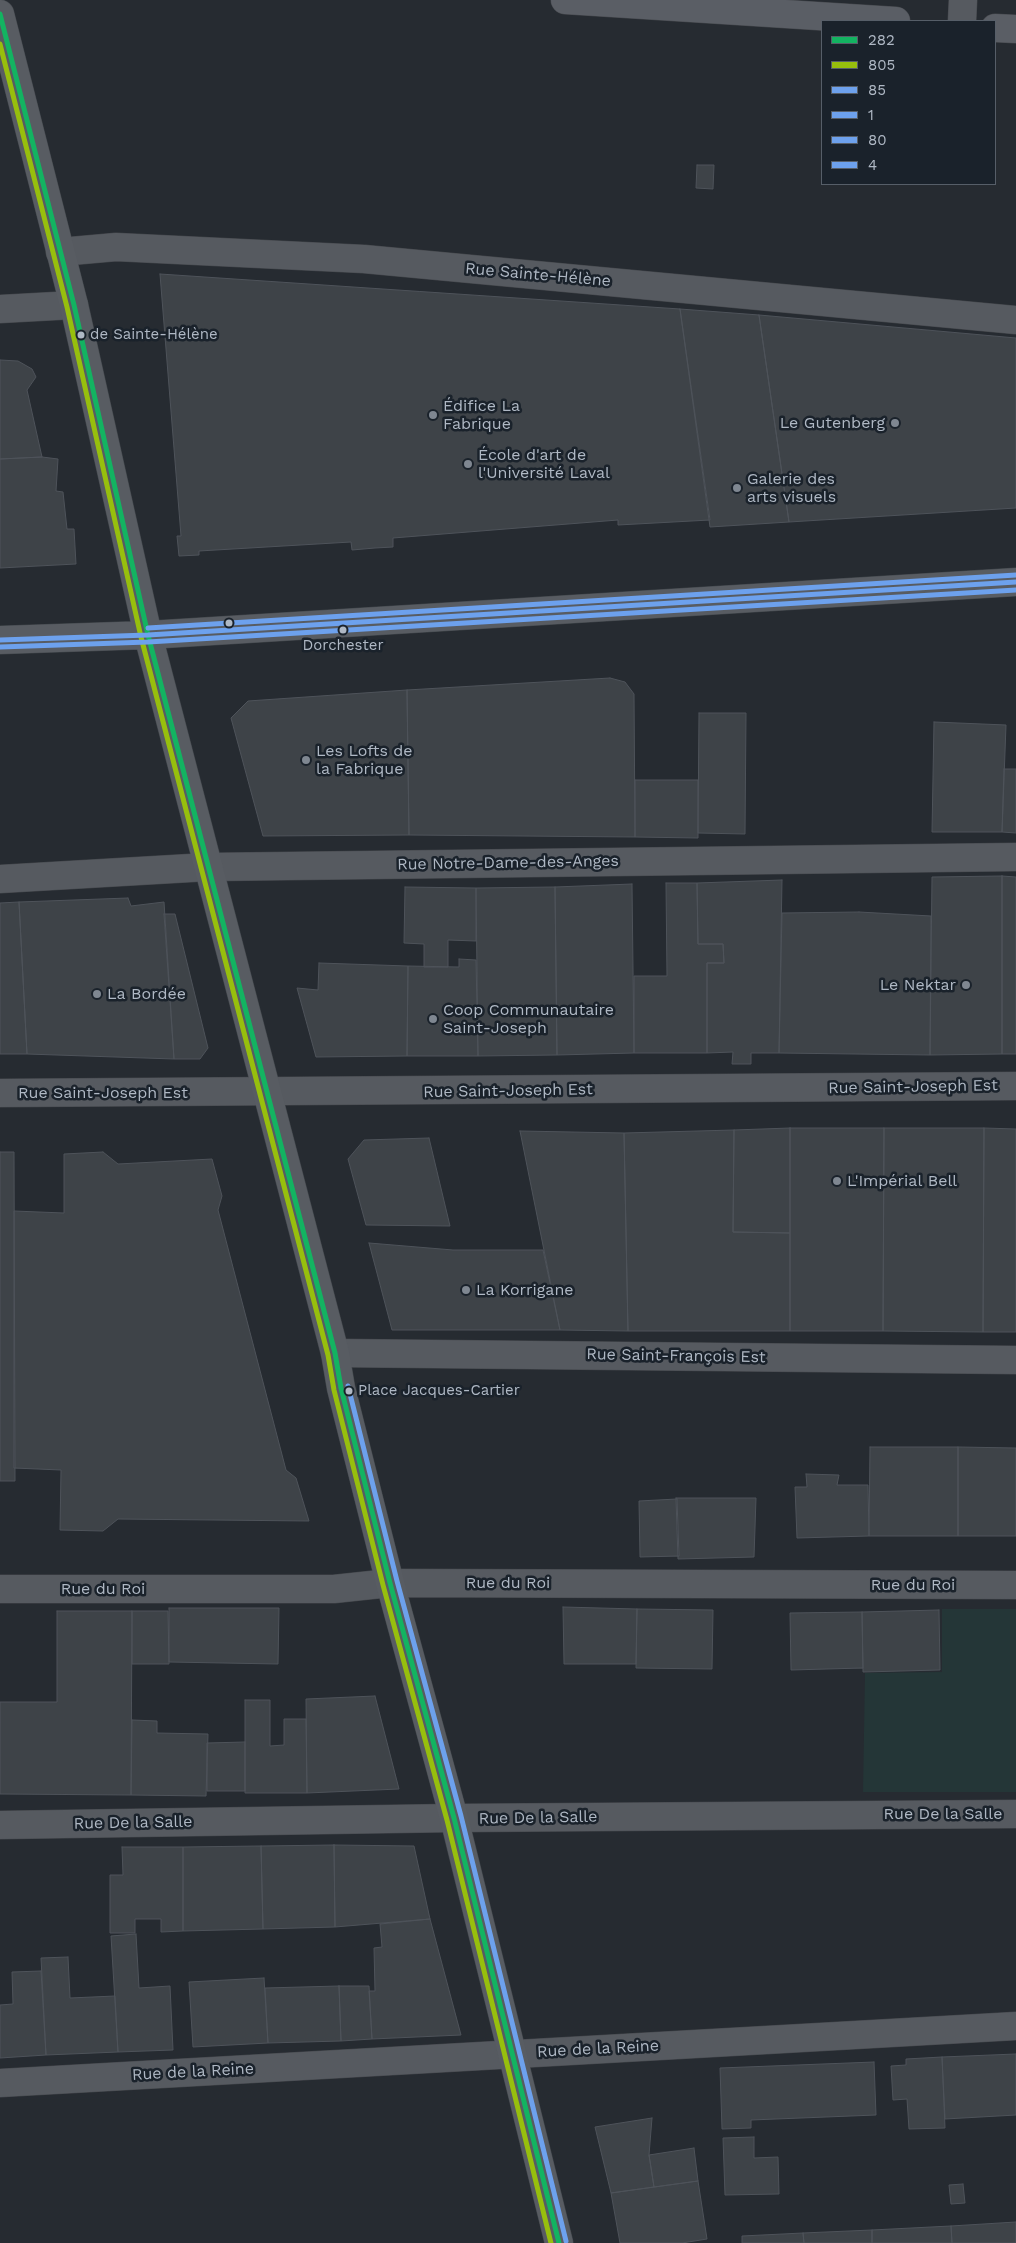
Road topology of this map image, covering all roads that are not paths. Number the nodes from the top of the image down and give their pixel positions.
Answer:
1 (565, 0) edge
2 (964, 0) edge
3 (880, 20) edge
4 (962, 20) edge
5 (2, 27) edge
6 (996, 28) edge
7 (1016, 29) edge
8 (60, 252) junction
9 (74, 304) junction
10 (0, 309) edge
11 (1016, 320) edge
12 (1016, 582) edge
13 (148, 635) junction
14 (0, 640) edge
15 (1016, 857) edge
16 (208, 867) junction
17 (0, 879) edge
18 (1016, 1086) edge
19 (267, 1092) junction
20 (0, 1093) edge
21 (335, 1352) junction
22 (1016, 1360) edge
23 (390, 1583) junction
24 (1016, 1585) edge
25 (0, 1589) edge
26 (1016, 1814) edge
27 (454, 1818) junction
28 (0, 1825) edge
29 (1016, 2026) edge
30 (512, 2054) junction
31 (0, 2083) edge
32 (559, 2243) edge

1 - 3 street
2 - 4 street
5 - 8 main road
6 - 7 street
8 - 9 main road
8 - 11 street, Rue Sainte-Hélène
9 - 10 street
9 - 13 main road
12 - 13 main road
13 - 14 main road
13 - 16 main road
15 - 16 street, Rue Notre-Dame-des-Anges
16 - 17 street, Rue Notre-Dame-des-Anges
16 - 19 main road
18 - 19 street, Rue Saint-Joseph Est
19 - 20 street, Rue Saint-Joseph Est
19 - 21 main road
21 - 22 street, Rue Saint-François Est
21 - 23 main road
23 - 24 street, Rue du Roi
23 - 25 street, Rue du Roi
23 - 27 main road
26 - 27 street, Rue De la Salle
27 - 28 street, Rue De la Salle
27 - 30 main road
29 - 30 street, Rue de la Reine
30 - 31 street, Rue de la Reine
30 - 32 main road

